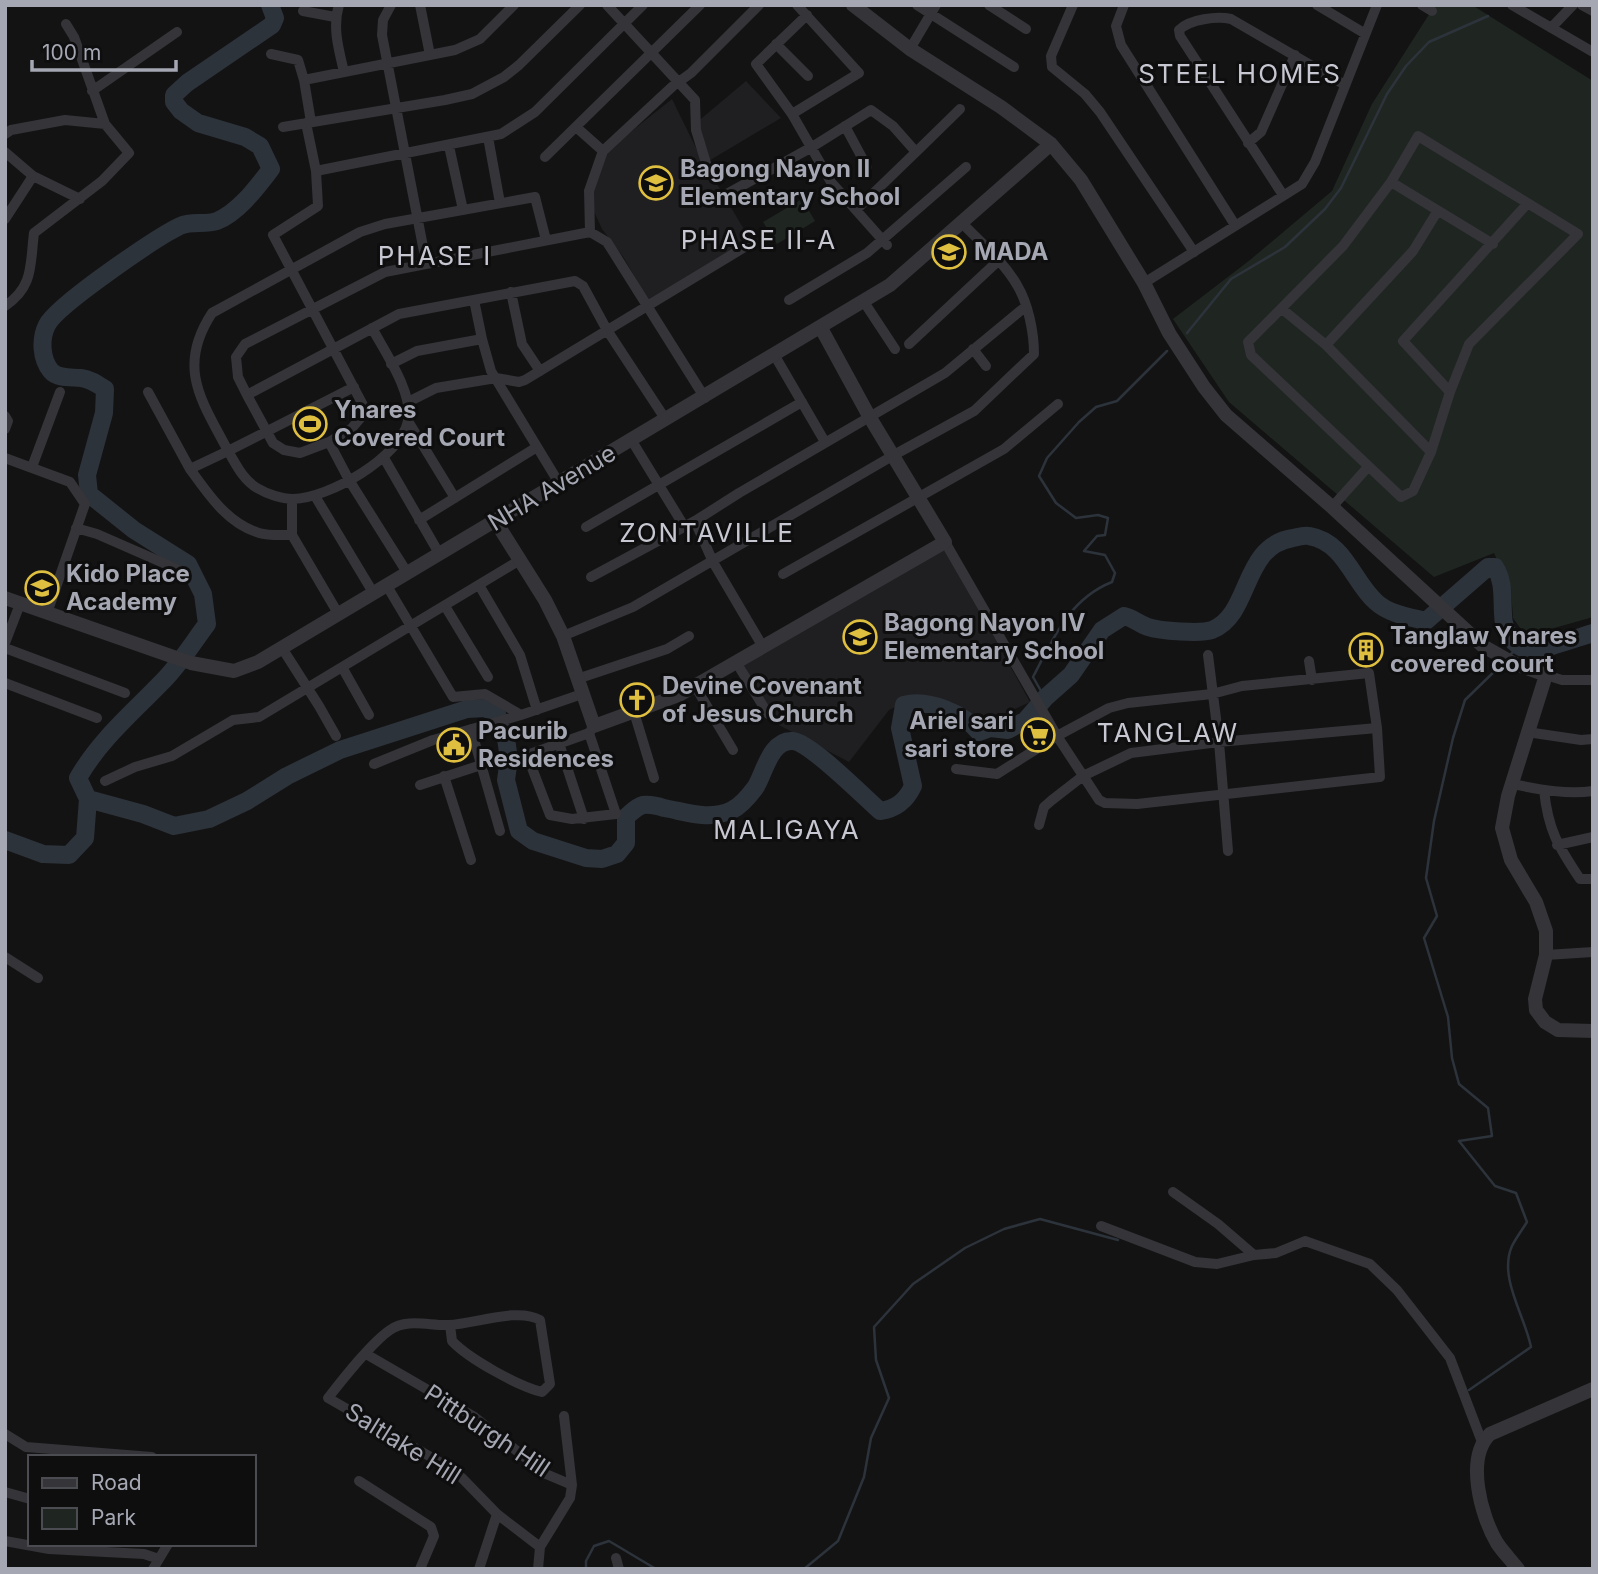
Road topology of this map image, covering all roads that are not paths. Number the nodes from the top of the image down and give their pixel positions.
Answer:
1 (340, 5) edge
2 (391, 5) edge
3 (420, 5) edge
4 (514, 5) edge
5 (580, 5) edge
6 (607, 5) edge
7 (643, 5) edge
8 (700, 5) edge
9 (759, 5) edge
10 (797, 5) edge
11 (853, 5) edge
12 (917, 5) edge
13 (989, 5) edge
14 (1073, 5) edge
15 (1124, 5) edge
16 (1317, 5) edge
17 (1377, 5) edge
18 (1512, 5) edge
19 (1573, 5) edge
20 (1582, 5) edge
21 (933, 10) edge
22 (303, 11) dead end
23 (1593, 11) edge
24 (807, 15) junction
25 (335, 17) junction
26 (624, 23) junction
27 (66, 24) dead end
28 (1550, 28) junction
29 (1026, 29) dead end
30 (177, 32) dead end
31 (1364, 33) junction
32 (776, 44) junction
33 (910, 49) junction
34 (653, 52) junction
35 (1593, 52) edge
36 (271, 54) dead end
37 (430, 55) junction
38 (1295, 55) junction
39 (386, 64) junction
40 (1014, 67) dead end
41 (344, 72) junction
42 (808, 76) dead end
43 (304, 80) junction
44 (679, 81) junction
45 (1345, 85) junction
46 (92, 91) junction
47 (396, 108) junction
48 (960, 109) dead end
49 (792, 114) junction
50 (309, 123) junction
51 (104, 124) junction
52 (845, 126) junction
53 (284, 127) dead end
54 (576, 127) junction
55 (5, 134) edge
56 (488, 137) junction
57 (1248, 143) junction
58 (1051, 144) junction
59 (449, 145) junction
60 (812, 147) junction
61 (603, 151) junction
62 (916, 152) junction
63 (405, 154) junction
64 (545, 157) dead end
65 (7, 159) edge
66 (706, 163) dead end
67 (867, 167) dead end
68 (966, 167) dead end
69 (316, 171) junction
70 (33, 176) junction
71 (1391, 182) junction
72 (725, 195) dead end
73 (1283, 195) junction
74 (80, 199) junction
75 (500, 203) junction
76 (1527, 204) junction
77 (463, 210) junction
78 (856, 210) junction
79 (1437, 212) junction
80 (417, 218) junction
81 (5, 219) edge
82 (962, 223) junction
83 (1235, 225) junction
84 (590, 232) junction
85 (546, 240) junction
86 (753, 242) dead end
87 (885, 242) junction
88 (1493, 244) junction
89 (1194, 251) junction
90 (998, 261) junction
91 (426, 262) junction
92 (291, 269) junction
93 (1144, 283) junction
94 (511, 292) junction
95 (474, 300) junction
96 (789, 300) dead end
97 (864, 302) junction
98 (648, 305) junction
99 (5, 306) edge
100 (1025, 307) junction
101 (313, 309) junction
102 (1282, 309) junction
103 (372, 328) junction
104 (821, 328) junction
105 (607, 330) junction
106 (482, 340) junction
107 (909, 344) dead end
108 (1326, 345) junction
109 (895, 349) dead end
110 (973, 349) junction
111 (335, 350) junction
112 (775, 356) junction
113 (391, 363) junction
114 (986, 366) dead end
115 (540, 371) junction
116 (496, 378) junction
117 (354, 387) junction
118 (60, 392) dead end
119 (148, 392) dead end
120 (1450, 392) junction
121 (247, 395) junction
122 (705, 398) junction
123 (408, 402) junction
124 (803, 402) junction
125 (1058, 404) dead end
126 (5, 416) edge
127 (869, 416) junction
128 (666, 420) junction
129 (408, 421) junction
130 (5, 429) edge
131 (266, 431) junction
132 (632, 441) junction
133 (329, 442) junction
134 (825, 442) junction
135 (537, 447) junction
136 (228, 451) junction
137 (1431, 452) junction
138 (894, 455) junction
139 (5, 458) edge
140 (384, 458) junction
141 (32, 467) junction
142 (1368, 467) junction
143 (190, 469) junction
144 (349, 480) junction
145 (559, 483) junction
146 (658, 486) junction
147 (315, 495) junction
148 (918, 497) junction
149 (455, 498) junction
150 (292, 499) junction
151 (1332, 507) junction
152 (419, 520) junction
153 (496, 522) junction
154 (689, 523) junction
155 (586, 527) dead end
156 (76, 528) junction
157 (292, 535) junction
158 (945, 542) junction
159 (440, 555) junction
160 (520, 561) junction
161 (713, 562) junction
162 (177, 569) dead end
163 (408, 574) junction
164 (783, 574) dead end
165 (592, 577) dead end
166 (479, 585) junction
167 (387, 586) junction
168 (373, 594) junction
169 (5, 598) edge
170 (20, 604) junction
171 (445, 606) junction
172 (47, 613) junction
173 (339, 615) junction
174 (410, 626) junction
175 (563, 636) junction
176 (689, 636) dead end
177 (5, 646) edge
178 (763, 647) junction
179 (282, 648) junction
180 (1208, 655) dead end
181 (1309, 661) dead end
182 (736, 662) junction
183 (342, 667) junction
184 (1546, 675) junction
185 (488, 677) dead end
186 (577, 679) junction
187 (1312, 680) junction
188 (1593, 680) edge
189 (5, 683) edge
190 (695, 686) junction
191 (307, 688) junction
192 (125, 693) dead end
193 (582, 694) junction
194 (1212, 695) junction
195 (537, 709) junction
196 (634, 712) junction
197 (768, 714) dead end
198 (369, 715) dead end
199 (521, 715) junction
200 (97, 718) dead end
201 (1377, 728) junction
202 (471, 730) junction
203 (592, 730) junction
204 (1527, 732) junction
205 (336, 736) dead end
206 (1056, 736) junction
207 (1593, 738) edge
208 (1219, 742) junction
209 (559, 743) junction
210 (733, 750) dead end
211 (374, 764) dead end
212 (481, 765) junction
213 (956, 769) dead end
214 (444, 776) junction
215 (1083, 776) junction
216 (654, 778) dead end
217 (106, 781) dead end
218 (1512, 784) junction
219 (419, 785) dead end
220 (1544, 790) junction
221 (1593, 791) edge
222 (1224, 794) junction
223 (583, 819) junction
224 (1039, 825) dead end
225 (500, 831) dead end
226 (1593, 837) edge
227 (1557, 845) junction
228 (1228, 851) dead end
229 (471, 860) dead end
230 (1593, 879) edge
231 (1593, 952) edge
232 (1546, 955) junction
233 (5, 957) edge
234 (38, 978) dead end
235 (1593, 1031) edge
236 (1173, 1192) dead end
237 (1101, 1226) dead end
238 (1254, 1255) junction
239 (450, 1325) junction
240 (366, 1354) junction
241 (1593, 1389) edge
242 (564, 1416) dead end
243 (5, 1434) edge
244 (1482, 1442) junction
245 (127, 1455) edge
246 (359, 1481) dead end
247 (572, 1485) junction
248 (5, 1492) edge
249 (28, 1498) edge
250 (497, 1514) junction
251 (5, 1541) edge
252 (28, 1545) edge
253 (32, 1546) edge
254 (167, 1546) edge
255 (540, 1548) junction
256 (156, 1564) edge
257 (421, 1569) edge
258 (479, 1569) edge
259 (538, 1569) edge
260 (1518, 1569) edge

1 - 25 street
2 - 39 street
3 - 37 street
4 - 37 street
5 - 47 street
6 - 26 street
7 - 26 street
8 - 34 street
9 - 44 street
10 - 24 street
11 - 33 street
12 - 21 street
13 - 29 street
14 - 89 street
15 - 83 street
16 - 31 street
17 - 31 street
18 - 28 street
19 - 28 street
20 - 23 street
21 - 33 street
21 - 40 street
22 - 25 street
24 - 32 street
24 - 49 street
25 - 41 street
26 - 34 street
26 - 56 street
27 - 46 street
28 - 35 street
30 - 46 street
31 - 45 street
32 - 42 street
32 - 49 street
33 - 58 street
34 - 44 street
34 - 54 street
36 - 43 street
37 - 39 street
38 - 45 street
38 - 57 street
38 - 57 street
39 - 41 street
39 - 47 street
41 - 43 street
43 - 50 street
44 - 61 street
44 - 66 street
45 - 73 street
46 - 51 street
47 - 50 street
47 - 63 street
48 - 62 street
49 - 60 street
50 - 53 street
50 - 69 street
51 - 55 street
51 - 74 street
52 - 60 street
52 - 62 street
52 - 67 street
54 - 61 street
54 - 64 street
56 - 59 street
56 - 75 street
57 - 73 street
58 - 82 street, NHA Avenue
58 - 93 street
59 - 63 street
59 - 77 street
60 - 72 street
60 - 78 street
61 - 84 street
62 - 78 street
63 - 69 street
63 - 80 street
65 - 70 street
68 - 87 street
69 - 92 street
70 - 74 street
70 - 81 street
71 - 76 street
71 - 79 street
71 - 102 street
73 - 83 street
74 - 99 street
75 - 77 street
75 - 85 street
76 - 88 street
76 - 120 street
77 - 80 street
78 - 87 street
79 - 88 street
79 - 108 street
80 - 91 street
80 - 92 street
82 - 90 street
82 - 97 street, NHA Avenue
83 - 89 street
84 - 85 street
84 - 98 street
85 - 91 street
86 - 98 street
87 - 96 street
88 - 120 street
89 - 93 street
90 - 100 street
90 - 107 street
91 - 101 street
92 - 101 street
92 - 136 street
93 - 151 street
94 - 95 street
94 - 105 street
94 - 115 street
95 - 103 street
95 - 106 street
97 - 104 street, NHA Avenue
97 - 109 street
98 - 105 street
98 - 122 street
100 - 110 street
100 - 138 street
101 - 111 street
101 - 121 street
102 - 108 street
102 - 142 street
103 - 111 street
103 - 113 street
104 - 112 street, NHA Avenue
104 - 127 street
105 - 115 street
105 - 128 street
106 - 113 street
106 - 116 street
108 - 137 street
110 - 114 street
110 - 127 street
111 - 117 street
111 - 121 street
112 - 122 street, NHA Avenue
112 - 124 street
113 - 123 street
115 - 116 street
116 - 123 street
116 - 135 street
117 - 131 street
117 - 133 street
118 - 141 street
119 - 143 street
120 - 137 street
121 - 131 street
122 - 128 street, NHA Avenue
123 - 129 street
124 - 134 street
124 - 146 street
125 - 148 street
126 - 130 street
127 - 134 street
127 - 138 street
128 - 132 street, NHA Avenue
129 - 140 street
129 - 149 street
131 - 133 street
131 - 136 street
132 - 145 street, NHA Avenue
132 - 146 street
133 - 144 street
134 - 154 street
135 - 145 street
135 - 149 street
136 - 143 street
136 - 150 street
137 - 142 street
138 - 148 street
138 - 161 street
139 - 141 street
140 - 144 street
140 - 152 street
141 - 156 street
142 - 151 street
143 - 157 street
144 - 147 street
144 - 163 street
145 - 153 street, NHA Avenue
146 - 154 street
146 - 155 street
147 - 150 street
147 - 168 street
148 - 158 street
148 - 164 street
149 - 152 street
150 - 157 street
151 - 184 street
152 - 159 street
153 - 159 street, NHA Avenue
153 - 160 street
154 - 161 street
154 - 165 street
156 - 162 street
156 - 172 street
157 - 173 street
158 - 178 street
158 - 206 street
159 - 163 street, NHA Avenue
160 - 166 street
160 - 175 street
161 - 175 street
161 - 178 street
163 - 167 street, NHA Avenue
166 - 171 street
166 - 195 street
167 - 168 street, NHA Avenue
167 - 174 street
168 - 173 street, NHA Avenue
169 - 170 street, NHA Avenue
170 - 172 street, NHA Avenue
170 - 177 street
171 - 174 street
171 - 185 street
172 - 179 street, NHA Avenue
173 - 179 street, NHA Avenue
174 - 183 street
174 - 199 street
175 - 186 street
176 - 186 street
177 - 192 street
178 - 182 street
179 - 191 street
180 - 194 street
181 - 187 street
182 - 190 street
182 - 197 street
183 - 191 street
183 - 198 street
184 - 188 street
184 - 204 street
186 - 193 street
187 - 194 street
187 - 201 street
189 - 200 street
190 - 196 street
190 - 210 street
191 - 205 street
191 - 217 street
193 - 195 street
193 - 203 street
194 - 206 street
194 - 208 street
195 - 199 street
196 - 203 street
196 - 216 street
199 - 202 street
201 - 208 street
201 - 222 street
202 - 211 street
202 - 212 street
203 - 209 street
203 - 223 street
204 - 207 street
204 - 218 street
206 - 213 street
206 - 215 street
208 - 215 street
208 - 222 street
209 - 223 street
209 - 223 street
212 - 214 street
212 - 225 street
214 - 219 street
214 - 229 street
215 - 222 street
215 - 224 street
218 - 220 street
218 - 232 street
220 - 221 street
220 - 227 street
222 - 228 street
226 - 227 street
227 - 230 street
231 - 232 street
232 - 235 street
233 - 234 street
236 - 238 street
237 - 238 street
238 - 244 street
239 - 239 street
239 - 240 street
240 - 247 street, Pittburgh Hill
240 - 250 street, Saltlake Hill
241 - 244 street
242 - 247 street
243 - 245 street
244 - 260 street
246 - 257 street
247 - 255 street
248 - 249 street
250 - 255 street, Saltlake Hill
250 - 258 street
251 - 252 street
253 - 256 street
254 - 256 street
255 - 259 street

